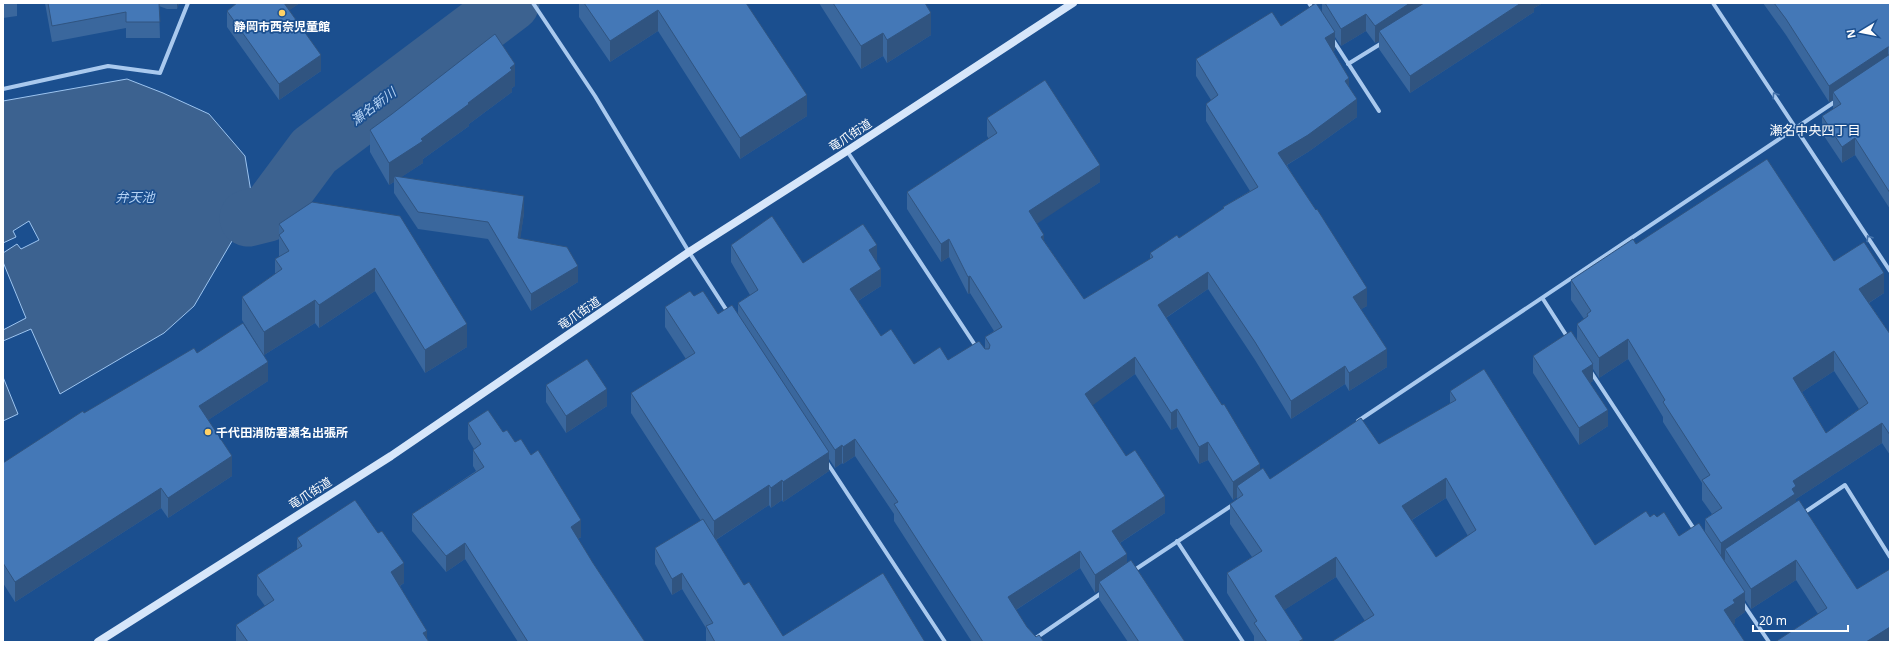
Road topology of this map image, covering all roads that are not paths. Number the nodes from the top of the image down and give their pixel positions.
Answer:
1 (188, 3) edge
2 (532, 3) edge
3 (1073, 3) edge
4 (1309, 3) edge
5 (1713, 3) edge
6 (1317, 15) edge
7 (1329, 33) edge
8 (1387, 40) edge
9 (1348, 64) junction
10 (3, 88) edge
11 (1843, 97) edge
12 (1379, 111) dead end
13 (1796, 127) junction
14 (847, 151) junction
15 (689, 252) junction
16 (1890, 271) edge
17 (1543, 299) junction
18 (732, 318) edge
19 (1573, 345) edge
20 (978, 350) edge
21 (1586, 365) edge
22 (1357, 422) edge
23 (823, 457) edge
24 (1237, 502) edge
25 (1799, 516) edge
26 (1698, 535) edge
27 (1177, 541) junction
28 (1890, 556) edge
29 (1126, 576) edge
30 (1107, 589) edge
31 (1740, 599) edge
32 (98, 642) edge
33 (945, 642) edge
34 (1030, 642) edge
35 (1243, 642) edge
36 (1769, 642) edge

1 - 10 street
2 - 15 street
3 - 14 main road, 竜爪街道
4 - 6 street
13 -> 5 street
7 - 9 street
8 - 9 street
9 - 12 street
11 - 13 street
16 -> 13 street
13 - 17 street
14 - 15 main road, 竜爪街道
14 - 20 street
15 - 18 street
15 - 32 main road, 竜爪街道
17 - 19 street
17 - 22 street
21 - 26 street
23 - 33 street
24 - 27 street
25 - 28 street
27 - 29 street
27 - 35 street
30 - 34 street
31 - 36 street

